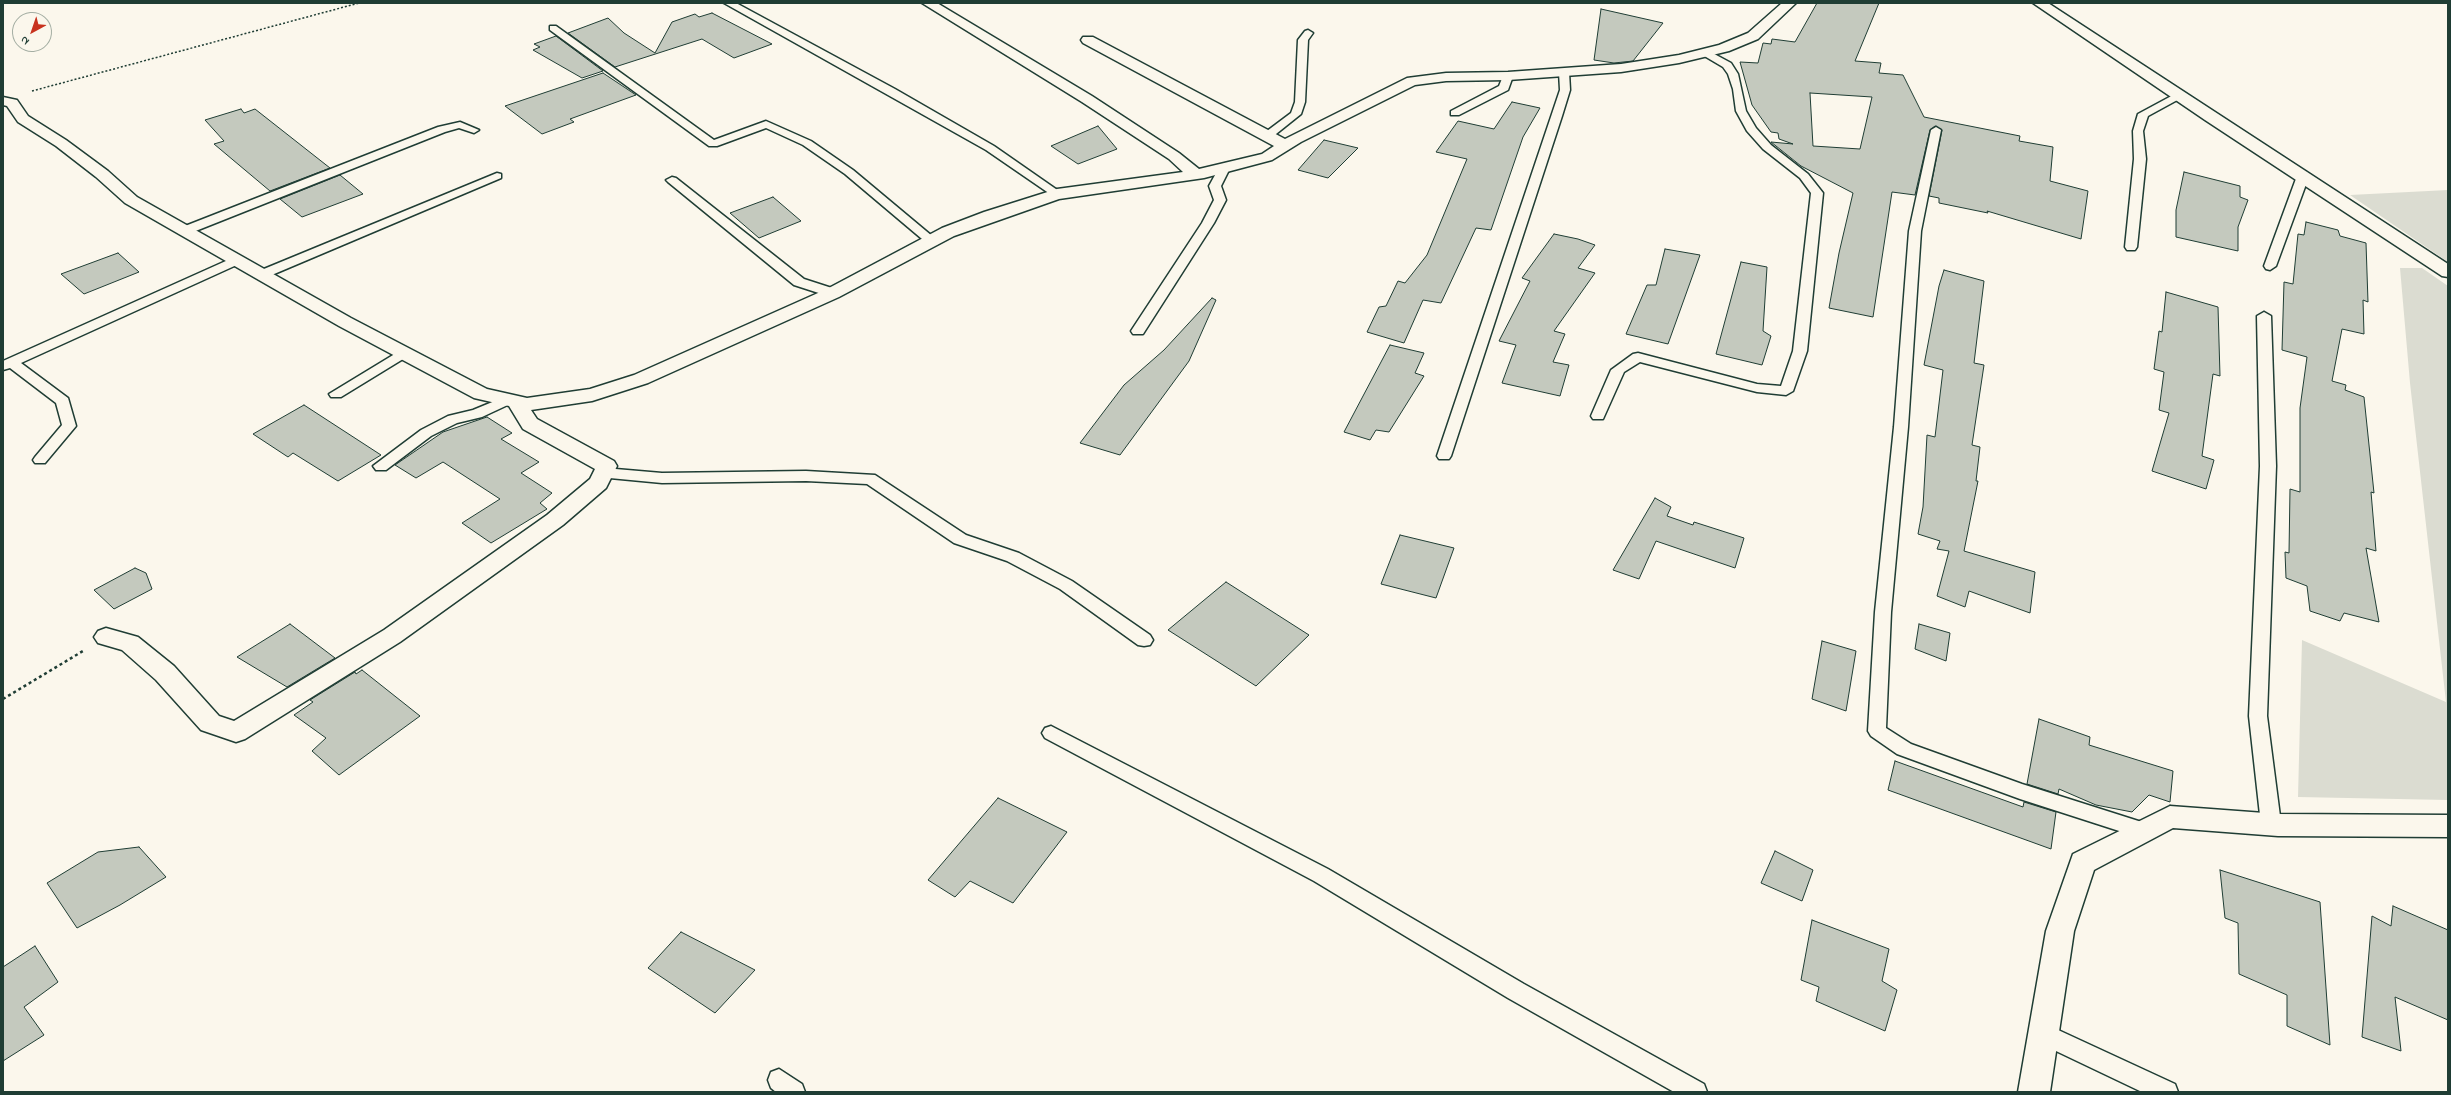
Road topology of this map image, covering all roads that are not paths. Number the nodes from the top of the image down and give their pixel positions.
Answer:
1 (729, 3) edge
2 (928, 3) edge
3 (1790, 3) edge
4 (2039, 3) edge
5 (553, 28) dead end
6 (1308, 33) dead end
7 (1088, 40) dead end
8 (1705, 52) junction
9 (1564, 72) junction
10 (1508, 76) junction
11 (2177, 96) junction
12 (3, 101) edge
13 (1455, 113) dead end
14 (474, 130) dead end
15 (1936, 130) dead end
16 (1267, 136) junction
17 (1286, 146) junction
18 (1224, 168) junction
19 (1195, 174) junction
20 (498, 176) dead end
21 (2303, 176) junction
22 (672, 180) dead end
23 (1057, 194) junction
24 (184, 231) junction
25 (932, 241) junction
26 (2131, 247) dead end
27 (237, 260) junction
28 (2270, 266) dead end
29 (2448, 272) edge
30 (263, 274) junction
31 (832, 293) junction
32 (2264, 316) dead end
33 (1138, 331) dead end
34 (403, 353) junction
35 (7, 364) edge
36 (336, 394) dead end
37 (511, 401) junction
38 (1598, 416) dead end
39 (1444, 456) dead end
40 (40, 460) dead end
41 (381, 466) dead end
42 (604, 473) junction
43 (106, 637) road end
44 (1144, 640) dead end
45 (1051, 733) dead end
46 (2271, 824) junction
47 (2448, 826) edge
48 (2144, 831) junction
49 (2043, 1034) junction
50 (1696, 1092) edge
51 (2034, 1092) edge
52 (2167, 1092) edge

1 - 23 lane
2 - 19 street
3 - 8 street
4 - 11 street
5 - 25 lane
6 - 16 lane
7 - 16 street
8 - 9 street
8 - 38 lane
9 - 10 street
9 - 39 lane
10 - 13 lane
10 - 17 street
11 - 21 street
11 - 26 lane
12 - 24 street
14 - 24 lane
15 - 48 lane
16 - 17 street
17 - 18 street
18 - 19 street
18 - 33 lane
19 - 23 street
20 - 30 lane
21 - 28 lane
21 - 29 street
22 - 31 lane
23 - 25 street
24 - 27 street
25 - 31 street
27 - 30 street
27 - 35 lane
30 - 34 street
31 - 37 street
32 - 46 lane
34 - 36 lane
34 - 37 street
35 - 40 lane
37 - 41 lane
37 - 42 street
42 - 43 street
42 - 44 lane
45 - 50 lane
46 - 47 street
46 - 48 street
48 - 49 street
49 - 51 street
49 - 52 lane

